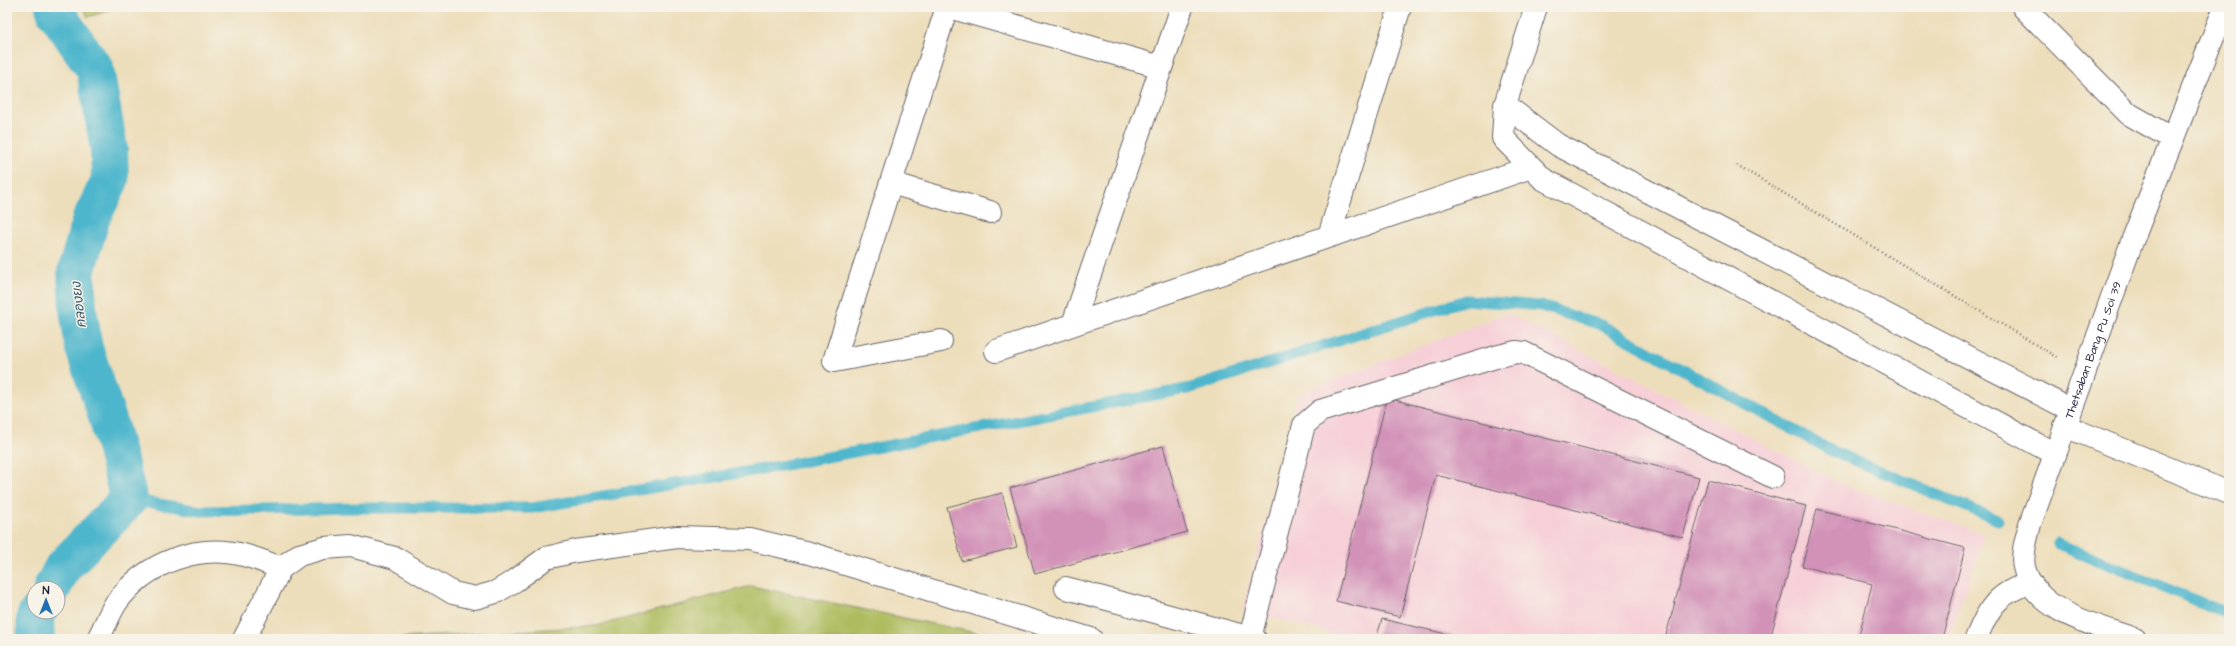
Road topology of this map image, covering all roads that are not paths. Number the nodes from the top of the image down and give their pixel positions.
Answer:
1 (948, 7) edge
2 (1182, 7) edge
3 (1400, 7) edge
4 (1536, 7) edge
5 (2023, 7) edge
6 (2225, 7) edge
7 (1161, 67) junction
8 (1505, 105) junction
9 (2173, 139) junction
10 (1531, 167) junction
11 (891, 183) junction
12 (990, 212) dead end
13 (1329, 236) junction
14 (1073, 324) junction
15 (941, 341) dead end
16 (996, 351) dead end
17 (2068, 418) junction
18 (2056, 454) junction
19 (1773, 477) dead end
20 (2229, 493) edge
21 (281, 568) junction
22 (2031, 583) junction
23 (1066, 588) dead end
24 (1245, 638) edge
25 (98, 639) edge
26 (244, 639) edge
27 (1091, 639) edge
28 (1976, 639) edge
29 (2135, 639) edge

1 - 7 street
1 - 11 street
2 - 7 street
3 - 13 street
4 - 8 street
5 - 9 street
6 - 9 street, Thetsaban Bang Pu Soi 39
7 - 14 street
8 - 10 street
8 - 17 street
9 - 17 street, Thetsaban Bang Pu Soi 39
10 - 13 street
10 - 18 street
11 - 12 street
11 - 15 street
13 - 14 street
14 - 16 street
17 - 18 street, Thetsaban Bang Pu Soi 39
17 - 20 street
18 - 22 street, Thetsaban Bang Pu Soi 39
19 - 24 street
21 - 25 street
21 - 26 street
21 - 27 street
22 - 28 street
22 - 29 street, Thetsaban Bang Pu Soi 39
23 - 24 street

